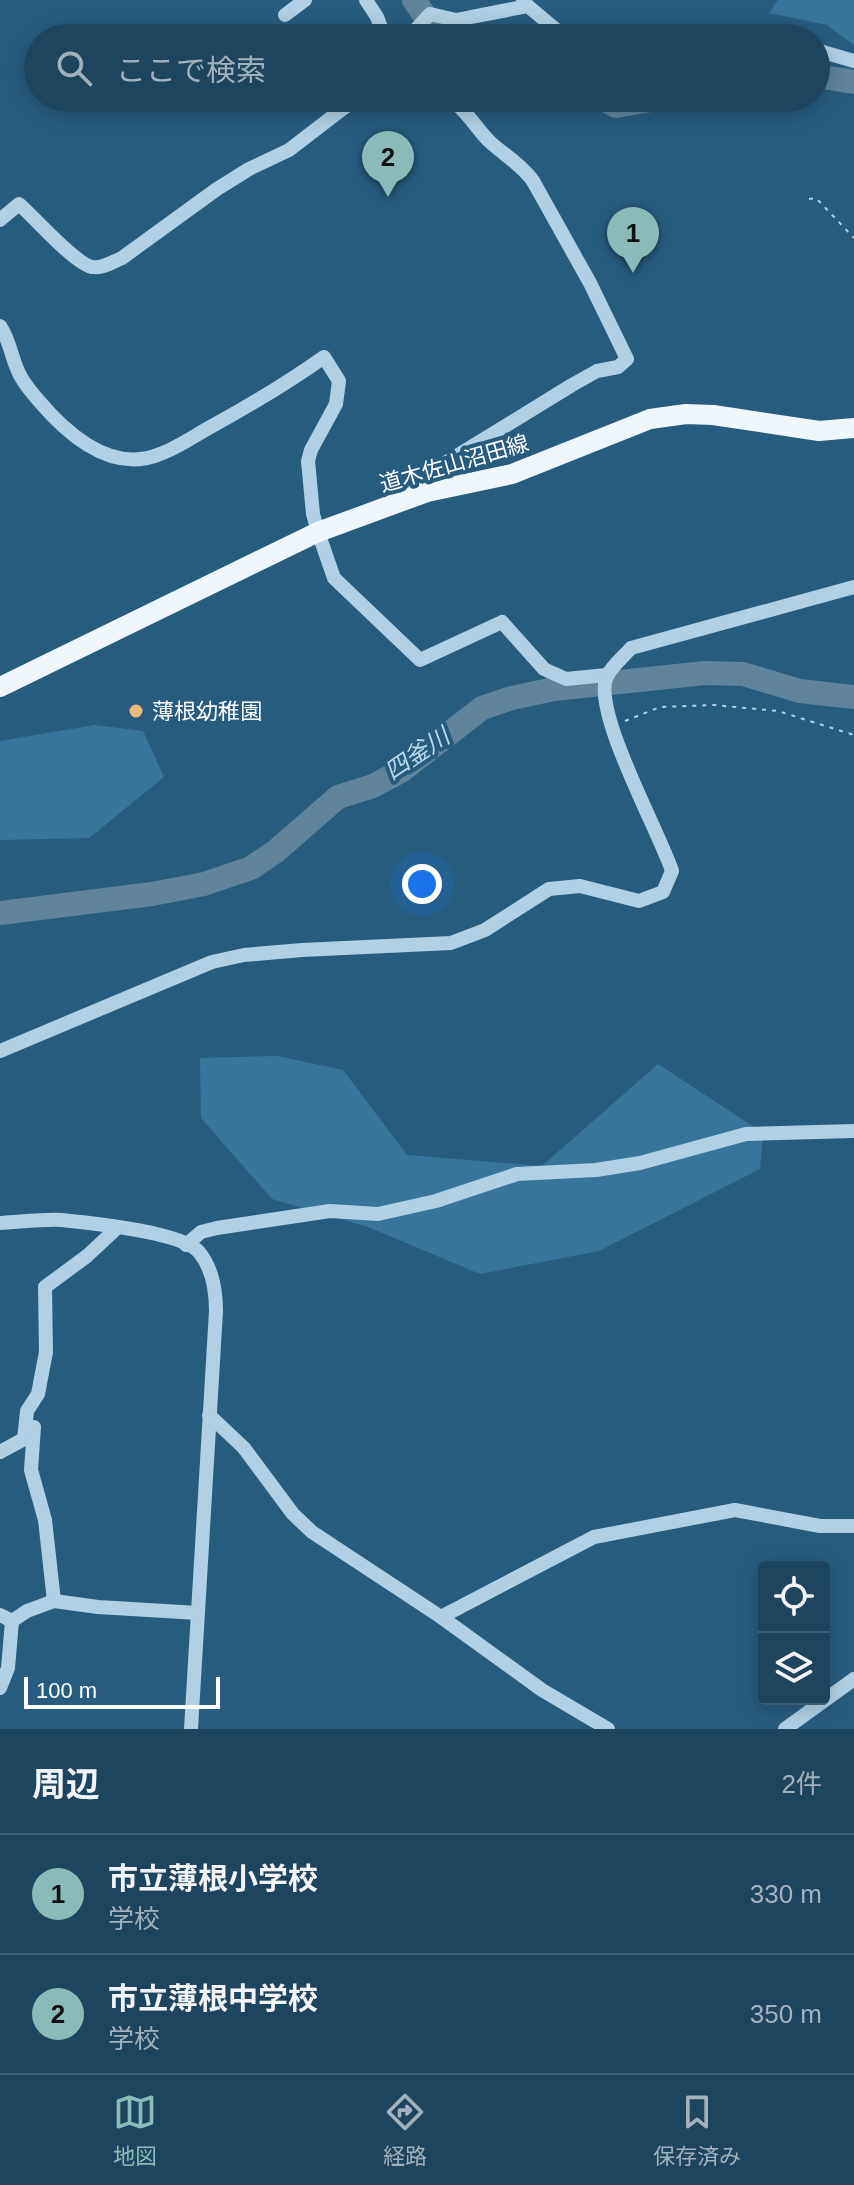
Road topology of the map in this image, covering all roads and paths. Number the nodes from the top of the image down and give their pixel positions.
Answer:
1 (305, 0) edge
2 (366, 0) edge
3 (531, 4) edge
4 (285, 15) dead end
5 (380, 24) edge
6 (421, 24) edge
7 (552, 24) edge
8 (830, 54) edge
9 (854, 61) edge
10 (338, 112) edge
11 (463, 112) edge
12 (809, 199) dead end
13 (0, 220) edge
14 (854, 238) edge
15 (0, 326) edge
16 (854, 428) edge
17 (401, 501) junction
18 (318, 532) junction
19 (854, 587) edge
20 (607, 675) junction
21 (0, 687) edge
22 (612, 726) junction
23 (854, 735) edge
24 (0, 1051) edge
25 (854, 1131) edge
26 (0, 1223) edge
27 (117, 1228) junction
28 (186, 1245) junction
29 (36, 1399) junction
30 (209, 1415) junction
31 (0, 1452) edge
32 (854, 1526) edge
33 (54, 1601) junction
34 (198, 1613) junction
35 (441, 1617) junction
36 (6, 1618) edge
37 (854, 1679) edge
38 (0, 1688) edge
39 (191, 1729) edge
40 (608, 1729) edge
41 (785, 1729) edge

1 - 4 street
2 - 5 street
3 - 6 street
3 - 7 street
8 - 9 street
10 - 13 street
11 - 17 street
12 - 14 path
15 - 18 street
16 - 17 main road, 道木佐山沼田線
17 - 18 main road, 道木佐山沼田線
18 - 20 street
18 - 21 main road, 道木佐山沼田線
19 - 20 street
20 - 22 street
22 - 23 path
22 - 24 street
25 - 28 street
26 - 27 street
27 - 28 street
27 - 29 street
28 - 30 street
29 - 31 street
29 - 33 street
30 - 34 street
30 - 35 street
32 - 35 street
33 - 34 street
33 - 36 street
34 - 39 street
35 - 40 street
36 - 38 street
37 - 41 street

